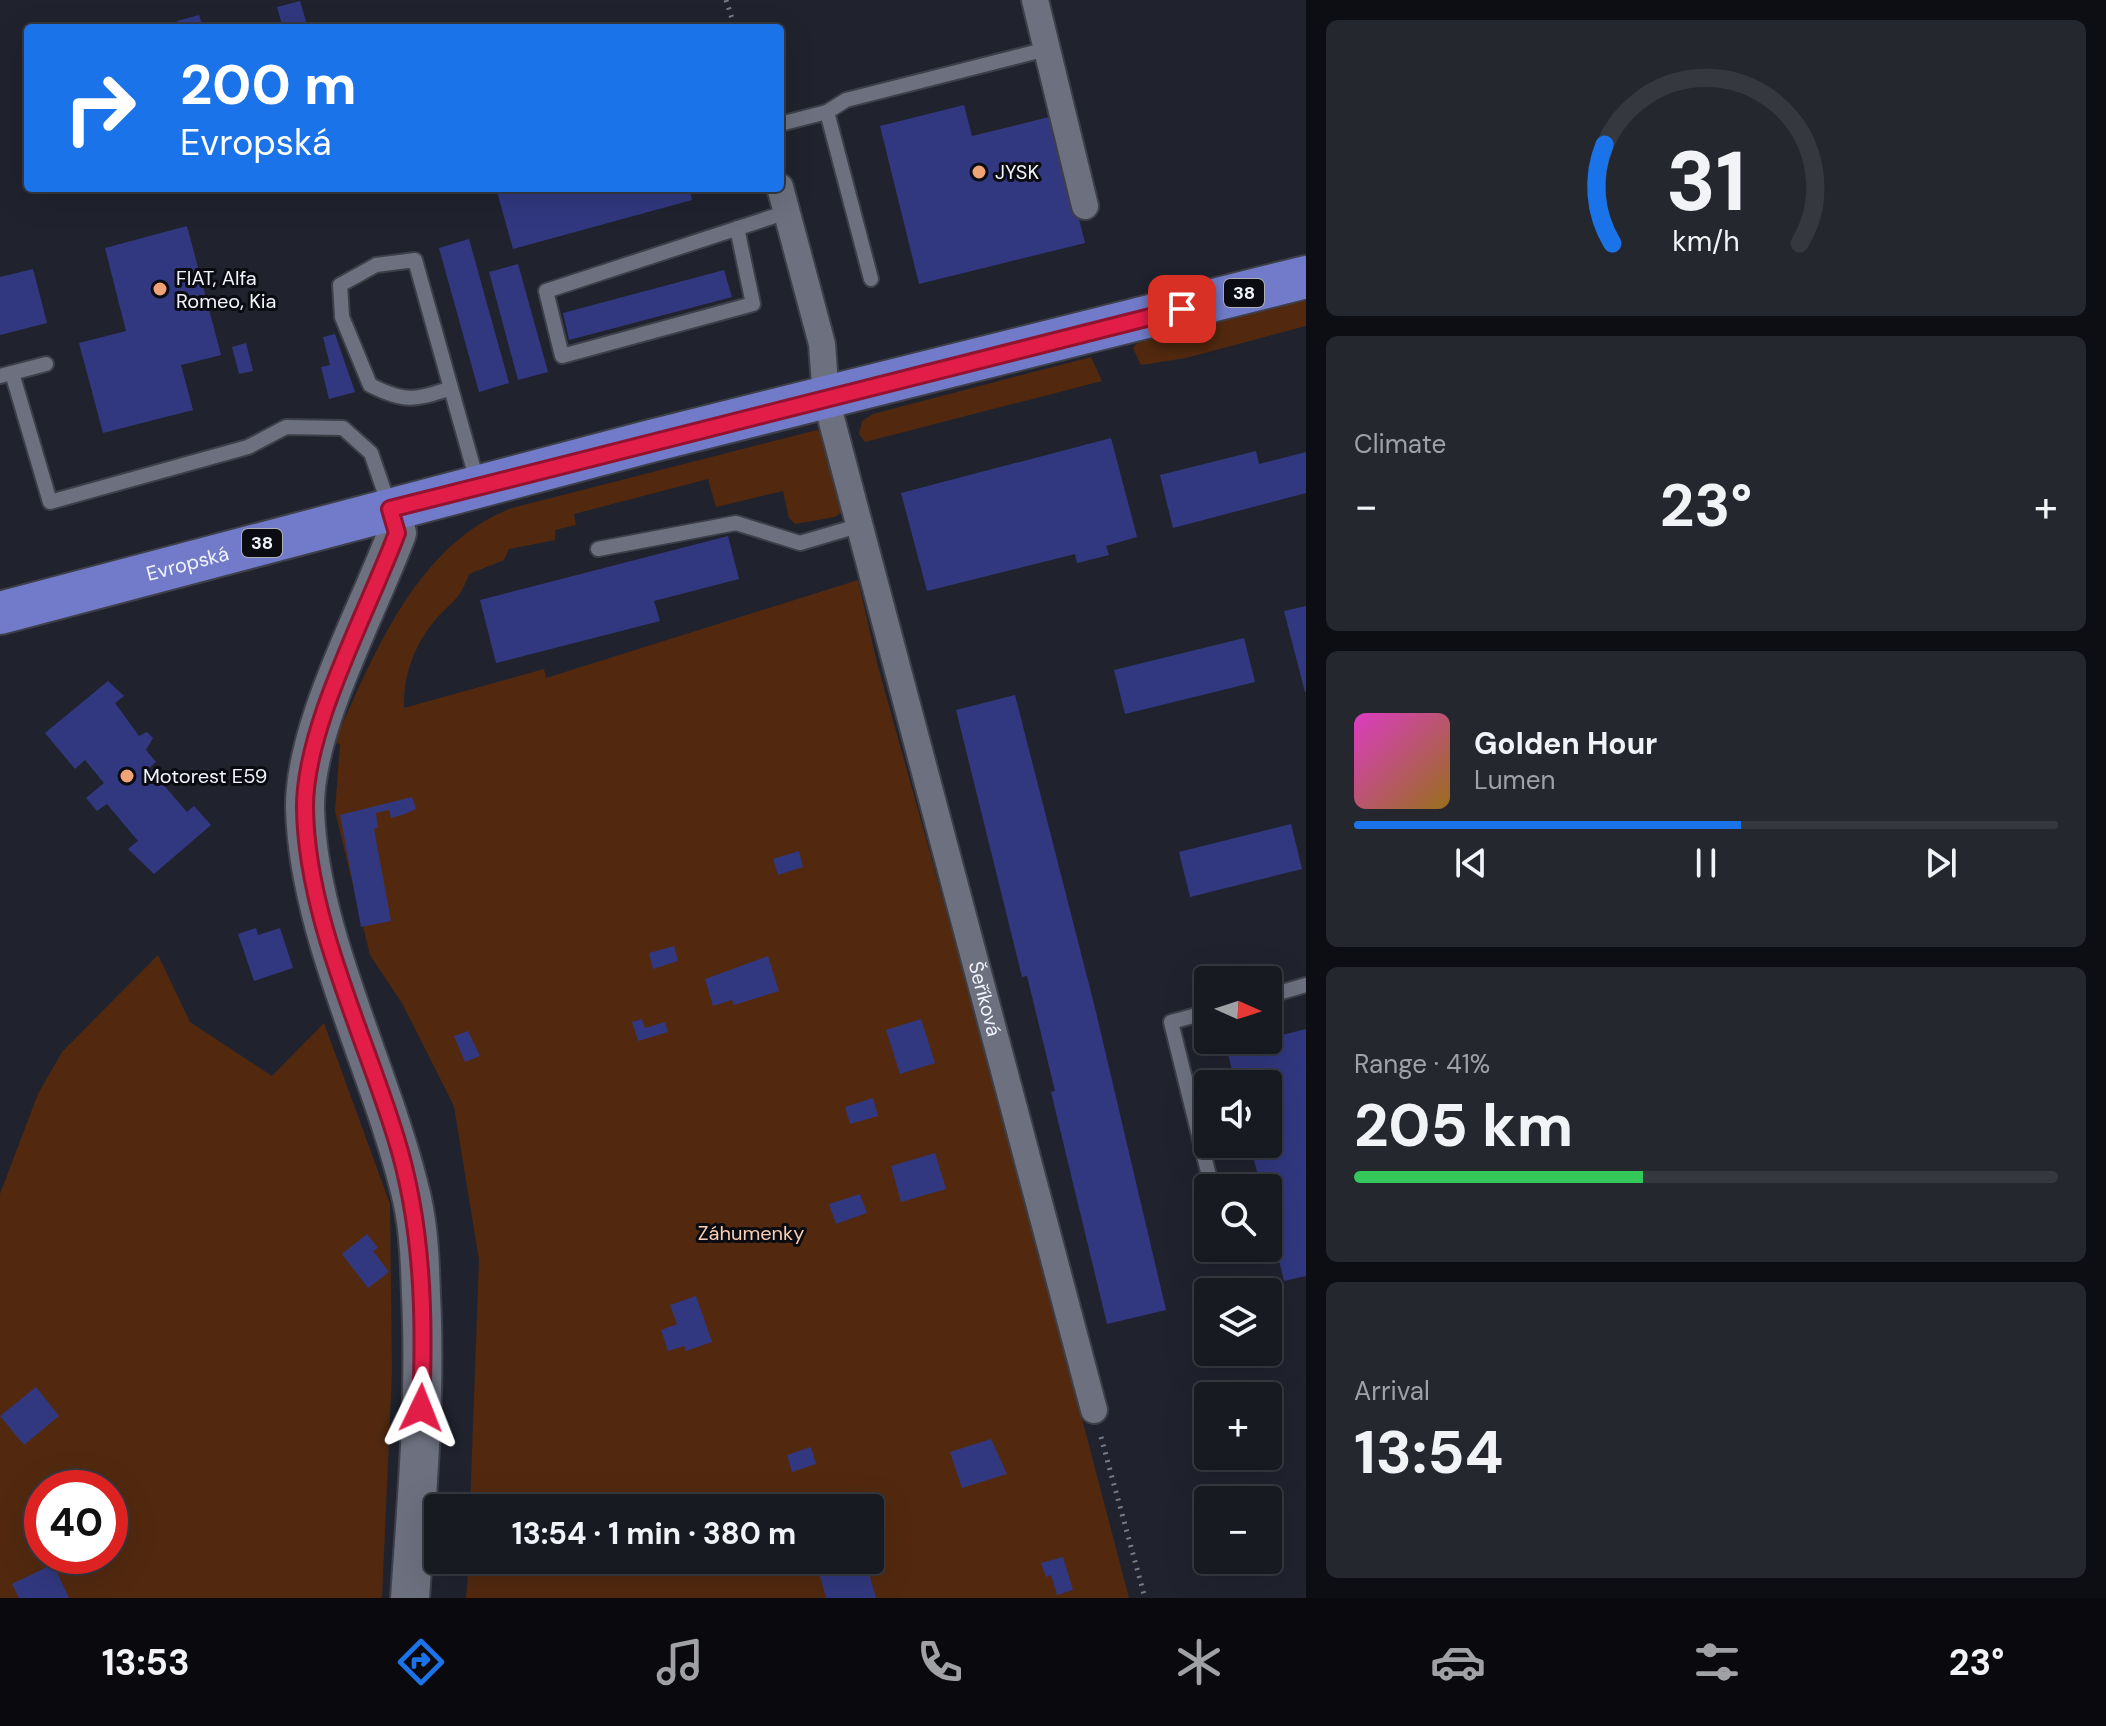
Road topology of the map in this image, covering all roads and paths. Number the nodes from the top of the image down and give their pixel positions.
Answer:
1 (726, 0) edge
2 (1035, 0) edge
3 (734, 24) edge
4 (1047, 49) junction
5 (827, 112) junction
6 (784, 123) edge
7 (783, 199) edge
8 (1085, 206) dead end
9 (737, 228) junction
10 (1306, 277) edge
11 (871, 279) dead end
12 (46, 364) dead end
13 (6, 374) edge
14 (451, 388) junction
15 (826, 399) junction
16 (479, 486) junction
17 (390, 509) junction
18 (861, 525) junction
19 (598, 549) dead end
20 (0, 613) edge
21 (1306, 985) edge
22 (1282, 992) edge
23 (1194, 1016) edge
24 (1209, 1174) edge
25 (1094, 1410) joint
26 (410, 1598) edge
27 (1145, 1598) edge

1 - 3 path
2 - 4 street
4 - 5 lane
4 - 8 street
5 - 6 lane
5 - 11 lane
7 - 9 lane
7 - 15 street, Šeříková
9 - 9 lane
10 - 15 main road, Evropská / 38
12 - 13 lane
13 - 17 lane
14 - 14 lane
14 - 16 lane
15 - 16 main road, Evropská / 38
15 - 18 street, Šeříková
16 - 17 main road, Evropská / 38
17 - 20 main road, Evropská / 38
17 - 26 street
18 - 19 lane
18 - 25 street, Šeříková
21 - 22 lane
23 - 24 lane
25 - 27 path

